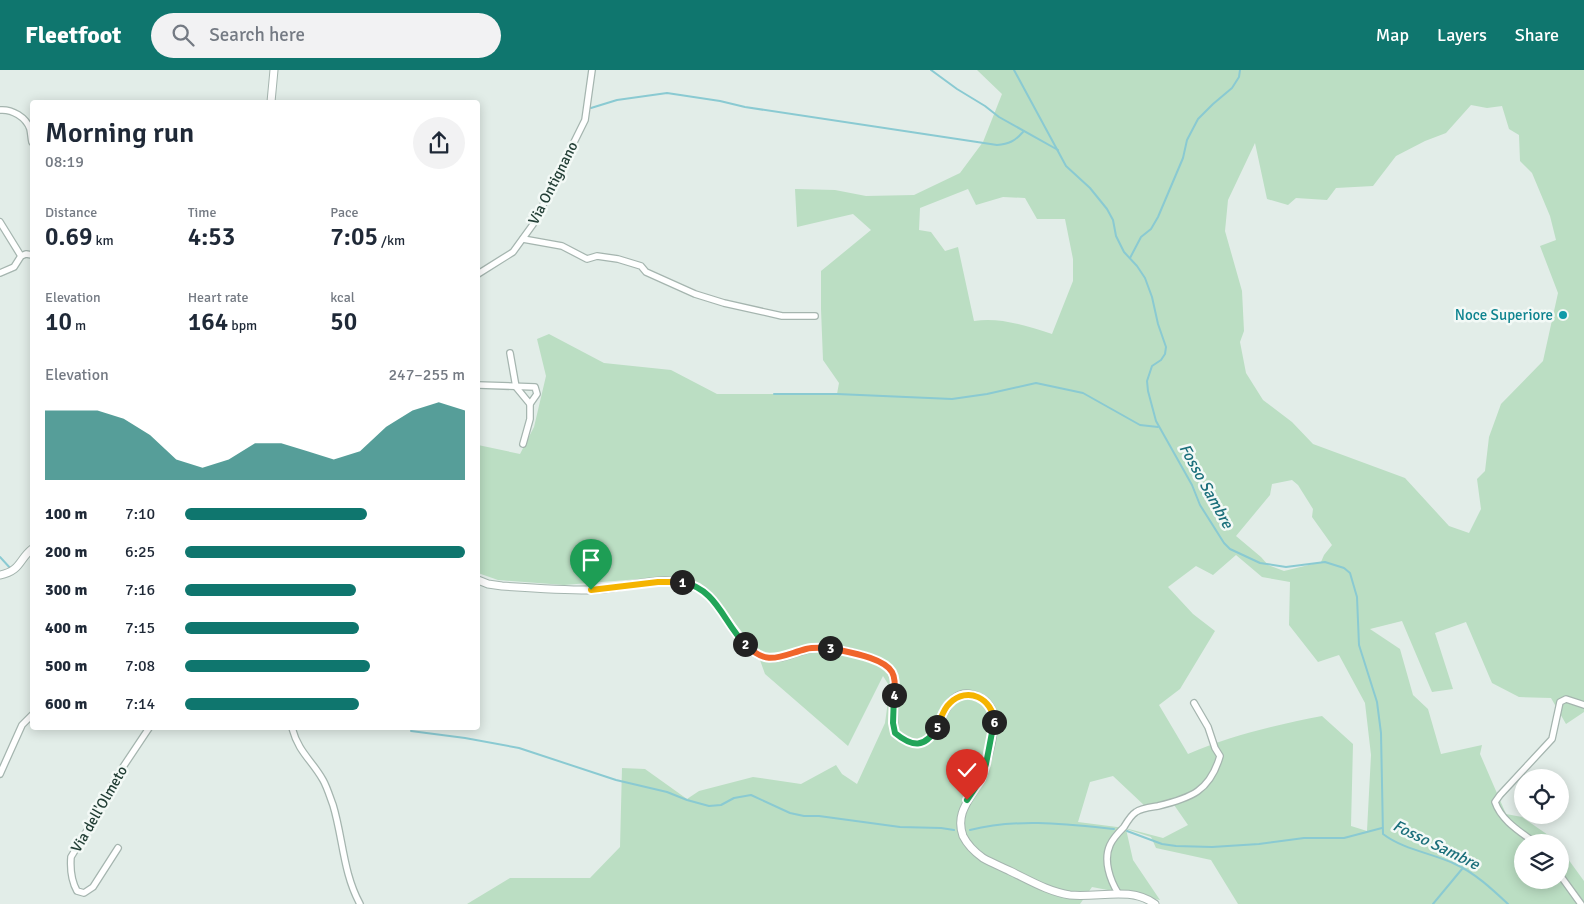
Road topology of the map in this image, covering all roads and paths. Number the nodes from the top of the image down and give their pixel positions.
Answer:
1 (274, 70) edge
2 (592, 70) edge
3 (271, 100) edge
4 (0, 110) edge
5 (30, 130) edge
6 (0, 222) edge
7 (523, 239) junction
8 (30, 255) edge
9 (21, 256) junction
10 (0, 273) edge
11 (480, 273) edge
12 (815, 316) dead end
13 (510, 353) dead end
14 (480, 385) edge
15 (516, 386) junction
16 (530, 404) junction
17 (523, 444) dead end
18 (30, 551) edge
19 (0, 575) edge
20 (480, 581) edge
21 (1194, 703) dead end
22 (1584, 705) edge
23 (30, 717) edge
24 (148, 730) edge
25 (293, 730) edge
26 (0, 774) edge
27 (1524, 834) edge
28 (118, 848) dead end
29 (1569, 887) edge
30 (1118, 893) junction
31 (360, 904) edge
32 (1155, 904) edge
33 (1581, 904) edge

1 - 3 street
2 - 7 street, Via Ontignano
4 - 5 street
6 - 9 street
7 - 11 street, Via Ontignano
7 - 12 street
8 - 9 street
9 - 10 street
13 - 15 street
14 - 15 street
15 - 16 street
15 - 16 street
16 - 17 street
18 - 19 street
20 - 30 street
21 - 30 street
22 - 27 street
23 - 26 street
24 - 28 street, Via dell'Olmeto
25 - 31 street
29 - 33 street
30 - 32 street

